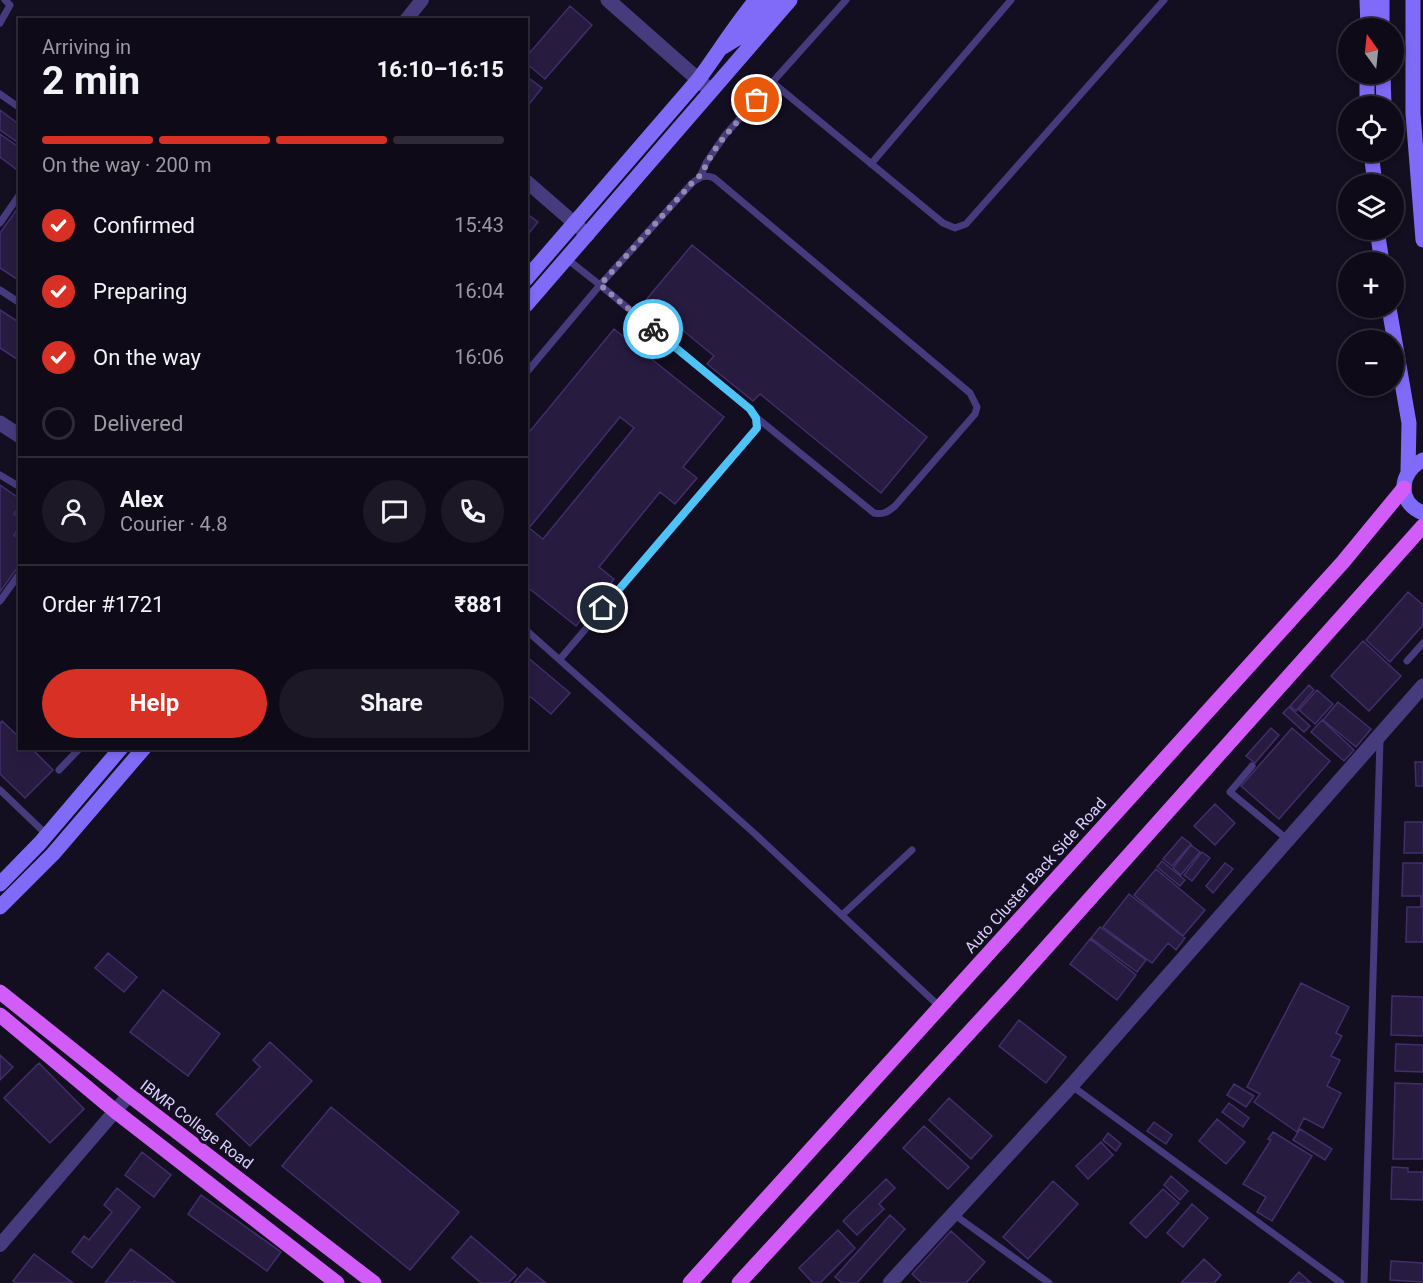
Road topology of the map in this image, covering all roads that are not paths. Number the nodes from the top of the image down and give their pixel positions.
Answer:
1 (5, 0) edge
2 (422, 0) edge
3 (608, 0) edge
4 (756, 0) edge
5 (773, 0) edge
6 (790, 0) edge
7 (846, 0) edge
8 (1011, 0) edge
9 (1164, 0) edge
10 (1367, 0) edge
11 (1382, 0) edge
12 (1413, 0) edge
13 (408, 18) edge
14 (1368, 18) edge
15 (1382, 18) edge
16 (0, 23) edge
17 (721, 49) junction
18 (698, 80) junction
19 (772, 82) junction
20 (711, 91) junction
21 (0, 94) edge
22 (18, 107) edge
23 (871, 164) junction
24 (1421, 174) edge
25 (700, 177) junction
26 (528, 183) edge
27 (18, 197) edge
28 (0, 223) edge
29 (575, 223) junction
30 (588, 235) junction
31 (1423, 240) edge
32 (567, 259) junction
33 (528, 277) edge
34 (600, 285) junction
35 (0, 290) edge
36 (18, 302) edge
37 (528, 303) edge
38 (1391, 318) edge
39 (528, 371) edge
40 (756, 418) junction
41 (0, 423) edge
42 (18, 435) edge
43 (1423, 460) edge
44 (1408, 471) junction
45 (0, 475) edge
46 (18, 486) edge
47 (1404, 488) junction
48 (1423, 513) edge
49 (1423, 526) edge
50 (18, 576) edge
51 (0, 601) edge
52 (528, 632) edge
53 (1423, 643) edge
54 (560, 658) junction
55 (1407, 661) dead end
56 (1423, 686) edge
57 (1380, 736) junction
58 (78, 750) edge
59 (119, 750) edge
60 (142, 750) edge
61 (1252, 766) dead end
62 (59, 770) dead end
63 (0, 790) edge
64 (46, 835) junction
65 (1288, 840) junction
66 (912, 850) dead end
67 (0, 884) edge
68 (0, 907) edge
69 (842, 915) junction
70 (0, 992) edge
71 (940, 1006) junction
72 (0, 1015) edge
73 (1072, 1085) junction
74 (129, 1095) junction
75 (115, 1111) junction
76 (952, 1213) junction
77 (0, 1245) edge
78 (366, 1280) edge
79 (337, 1283) edge
80 (690, 1283) edge
81 (739, 1283) edge
82 (890, 1283) edge
83 (1049, 1283) edge
84 (1341, 1283) edge
85 (1364, 1283) edge

1 - 16 lane
2 - 13 street
3 - 18 street
4 - 17 main road
5 - 17 main road
6 - 20 main road
7 - 19 lane
8 - 23 lane
9 - 23 lane
10 - 14 main road
11 - 15 main road
12 - 24 main road
17 - 18 main road
18 - 20 street
18 - 29 main road
19 - 23 lane
19 - 25 lane
20 - 30 main road
21 - 22 lane
24 - 31 main road
25 - 34 lane
25 - 40 lane
26 - 29 street
27 - 28 lane
29 - 30 street
29 - 33 main road
30 - 32 main road
32 - 34 lane
32 - 37 main road
34 - 39 lane
34 - 40 lane
35 - 36 lane
38 - 44 main road, Auto Cluster Back Side Road
40 - 54 lane
41 - 42 street
43 - 44 main road
44 - 47 main road, Auto Cluster Back Side Road
45 - 46 lane
47 - 48 main road
47 - 71 main road, Auto Cluster Back Side Road
49 - 81 main road
50 - 51 lane
52 - 54 lane
53 - 55 lane
54 - 69 lane
56 - 57 street
57 - 65 street
57 - 85 lane
58 - 62 lane
59 - 64 main road
60 - 68 main road
61 - 65 lane
63 - 64 lane
64 - 67 main road
65 - 73 street
66 - 69 lane
69 - 71 lane
70 - 74 main road, IBMR College Road
71 - 80 main road, Auto Cluster Back Side Road
72 - 75 main road
73 - 76 street
73 - 84 lane
74 - 75 street
74 - 78 main road, IBMR College Road
75 - 77 street
75 - 79 main road
76 - 82 street
76 - 83 lane

